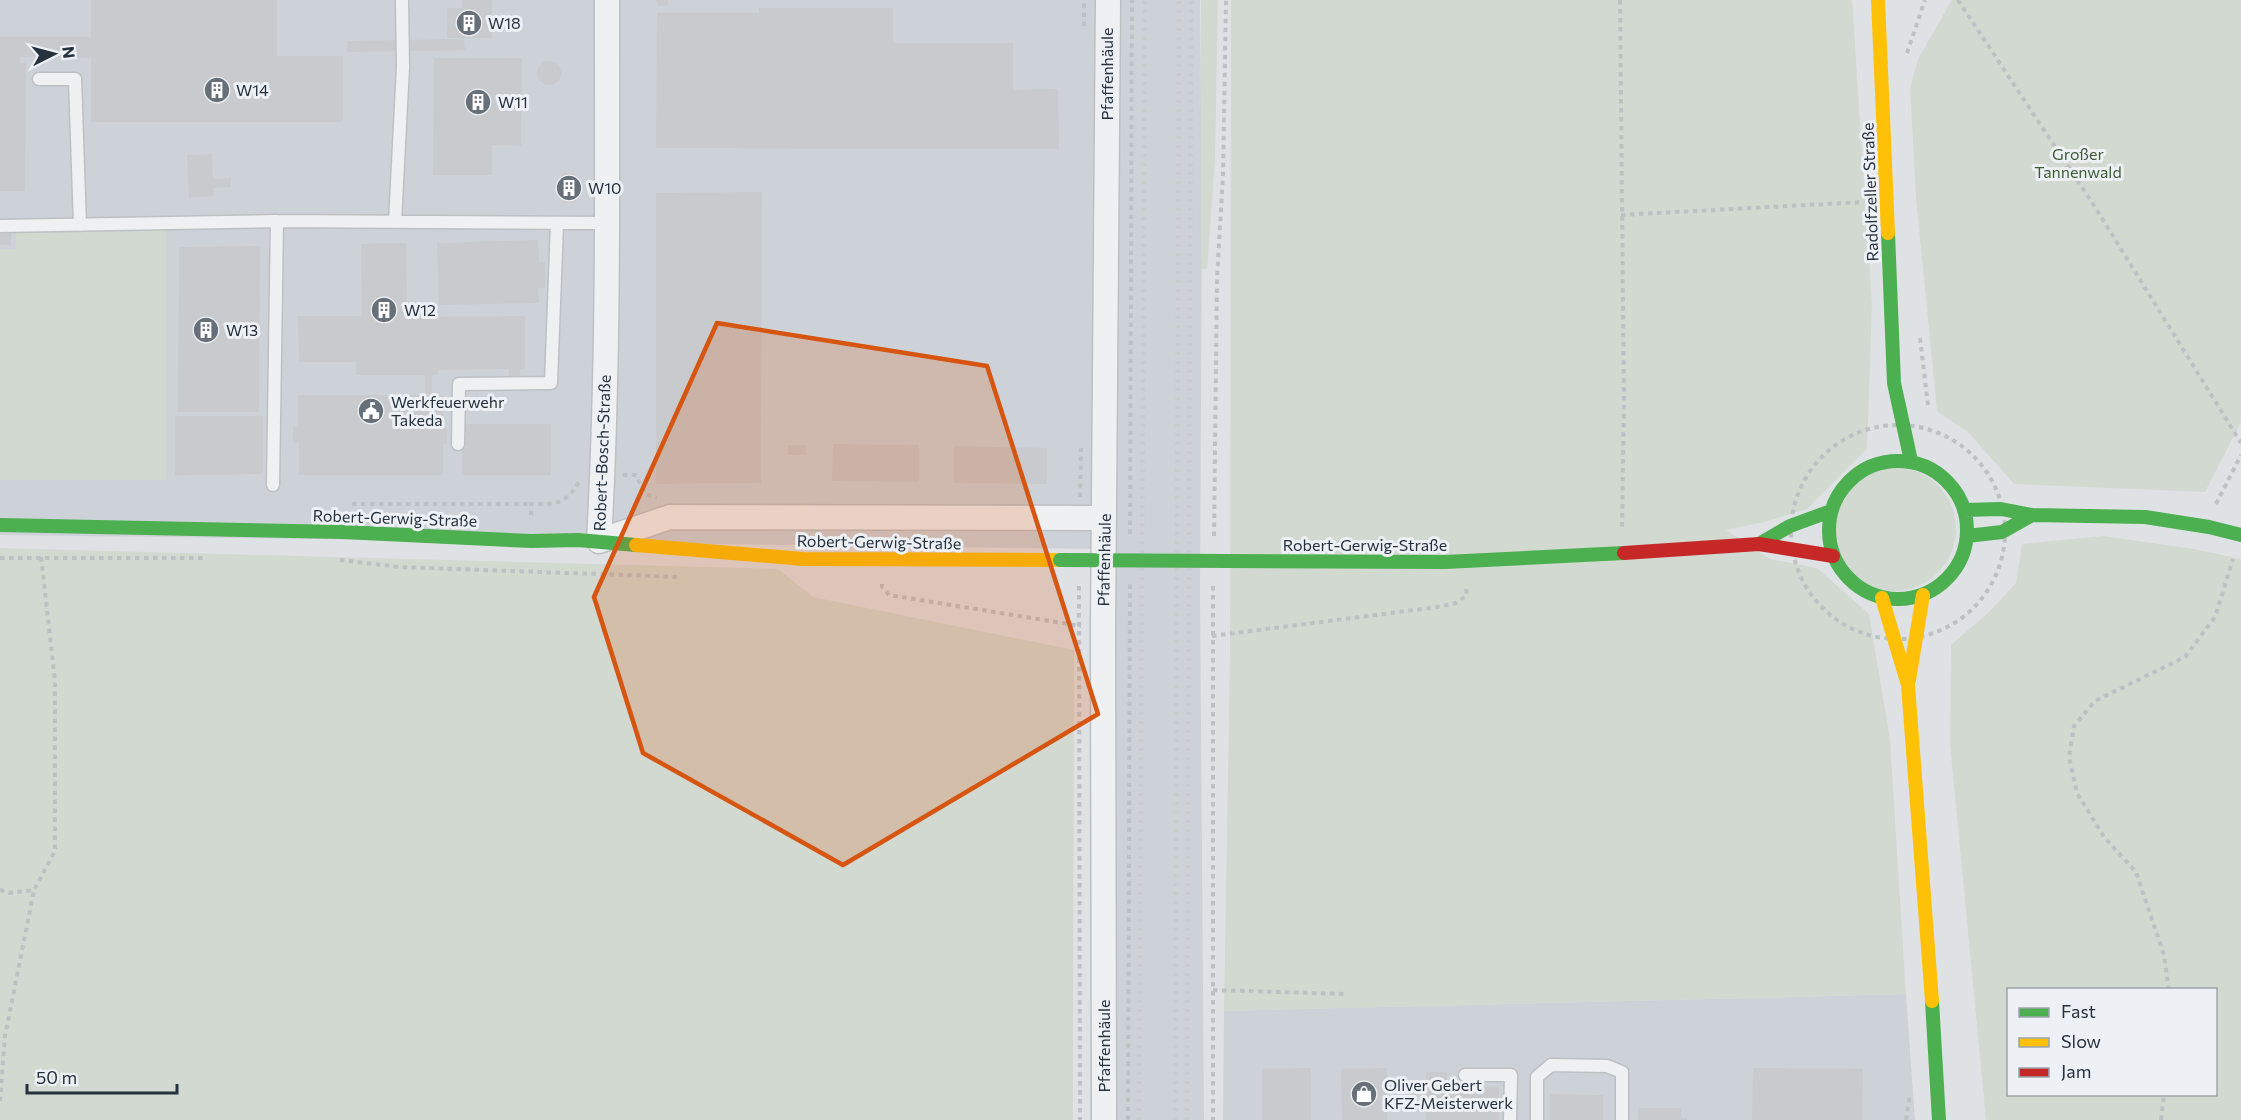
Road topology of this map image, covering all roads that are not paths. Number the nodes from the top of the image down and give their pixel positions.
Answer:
1 (402, 0) edge
2 (608, 0) edge
3 (1108, 0) edge
4 (1878, 0) edge
5 (39, 79) dead end
6 (277, 221) junction
7 (395, 222) junction
8 (557, 223) junction
9 (608, 223) junction
10 (81, 225) junction
11 (0, 226) edge
12 (1894, 383) junction
13 (1887, 414) dead end
14 (458, 444) dead end
15 (1911, 461) junction
16 (273, 485) dead end
17 (1964, 510) junction
18 (1831, 511) junction
19 (2032, 515) junction
20 (1104, 518) junction
21 (0, 525) edge
22 (2241, 535) edge
23 (1967, 536) junction
24 (599, 541) junction
25 (1759, 544) junction
26 (1833, 556) junction
27 (1923, 595) junction
28 (1882, 598) junction
29 (1908, 685) junction
30 (1465, 1075) dead end
31 (1937, 1090) junction
32 (1104, 1120) edge
33 (1510, 1120) edge
34 (1537, 1120) edge
35 (1622, 1120) edge
36 (1926, 1120) edge
37 (1939, 1120) edge

1 - 7 lane
2 - 9 street, Robert-Bosch-Straße
3 - 20 street, Pfaffenhäule
4 - 12 street, Radolfzeller Straße
5 - 10 lane
6 - 7 lane
6 - 10 lane
6 - 16 lane
7 - 8 lane
8 - 9 lane
8 - 14 lane
9 - 24 street, Robert-Bosch-Straße
10 - 11 lane
12 - 13 street
12 - 15 street
15 - 17 street
15 - 18 street
17 - 19 street
17 - 23 street
18 - 25 street, Robert-Gerwig-Straße
18 - 26 street
19 - 22 street
19 - 23 street
20 - 24 street, Robert-Bosch-Straße
20 - 32 street, Pfaffenhäule
21 - 24 street, Robert-Gerwig-Straße
23 - 27 street
24 - 25 street, Robert-Gerwig-Straße, bridge
25 - 26 street, Robert-Gerwig-Straße
26 - 28 street
27 - 28 street
27 - 29 street
28 - 29 street
29 - 31 street
30 - 33 lane
31 - 36 street
31 - 37 street
34 - 35 lane

